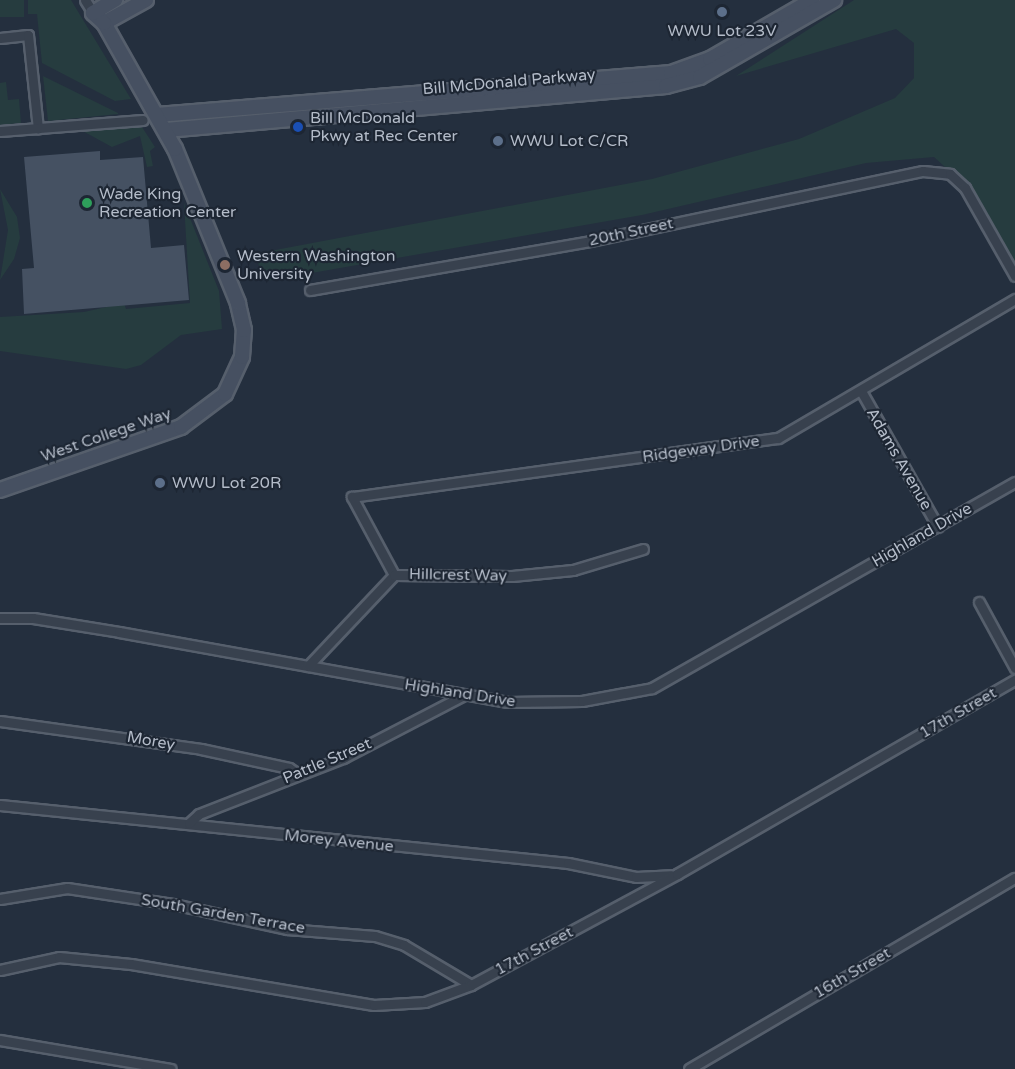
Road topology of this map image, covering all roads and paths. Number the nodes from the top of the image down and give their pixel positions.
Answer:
1 (85, 0) edge
2 (115, 0) edge
3 (146, 0) edge
4 (812, 0) edge
5 (834, 0) edge
6 (93, 13) junction
7 (104, 23) junction
8 (0, 38) edge
9 (157, 115) junction
10 (143, 120) dead end
11 (38, 128) junction
12 (166, 130) junction
13 (0, 131) edge
14 (1015, 276) edge
15 (310, 290) dead end
16 (1015, 299) edge
17 (861, 390) junction
18 (1015, 482) edge
19 (0, 490) edge
20 (938, 527) junction
21 (643, 549) dead end
22 (394, 574) junction
23 (979, 602) dead end
24 (0, 618) edge
25 (308, 666) junction
26 (1015, 668) edge
27 (1015, 680) edge
28 (464, 695) junction
29 (0, 721) edge
30 (298, 774) junction
31 (0, 806) edge
32 (189, 823) junction
33 (677, 874) junction
34 (1015, 878) edge
35 (0, 899) edge
36 (0, 970) edge
37 (471, 985) junction
38 (0, 1040) edge
39 (171, 1069) edge
40 (689, 1069) edge

1 - 6 street
2 - 6 main road
3 - 7 main road
4 - 9 main road, Bill McDonald Parkway
5 - 12 main road, Bill McDonald Parkway
6 - 7 main road, West College Way
7 - 9 main road, West College Way
8 - 11 street
9 - 12 main road, West College Way
10 - 11 street
11 - 13 street
12 - 19 main road, West College Way
14 - 15 street, 20th Street
16 - 17 street, Ridgeway Drive
17 - 20 street, Adams Avenue
17 - 22 street, Ridgeway Drive
18 - 20 street, Highland Drive
20 - 28 street, Highland Drive
21 - 22 street, Hillcrest Way
22 - 25 street, Hillcrest Way
23 - 26 street
24 - 25 street, Highland Drive
25 - 28 street, Highland Drive
27 - 33 street, 17th Street
28 - 30 street, Pattle Street
29 - 30 street, Morey
30 - 32 street, Pattle Street
31 - 32 street, Morey Avenue
32 - 33 street, Morey Avenue
33 - 37 street, 17th Street
34 - 40 street, 16th Street
35 - 37 street, South Garden Terrace
36 - 37 street, 17th Street
38 - 39 street

